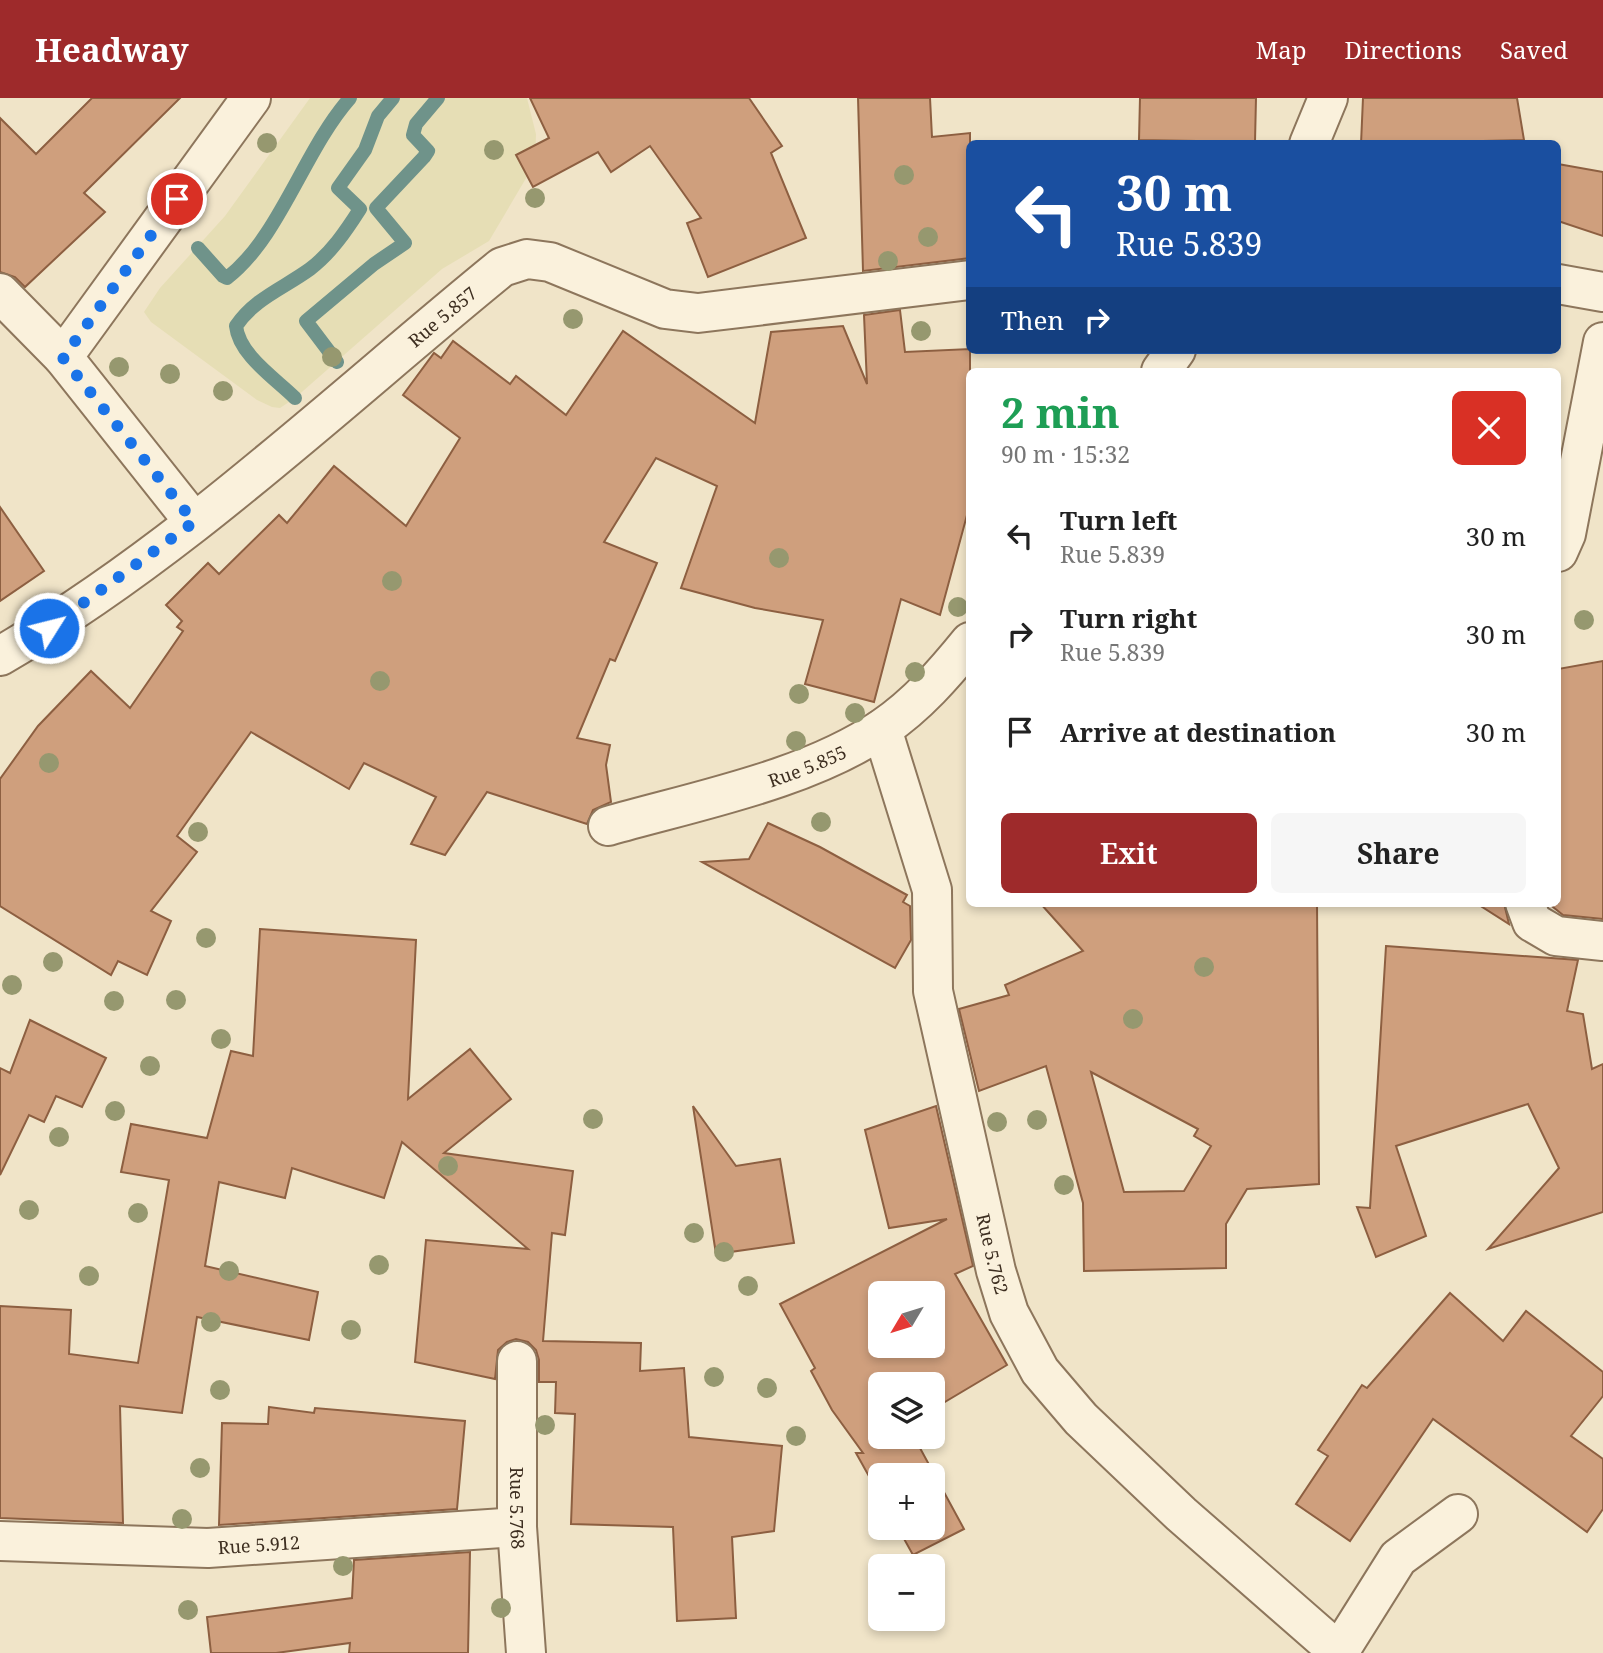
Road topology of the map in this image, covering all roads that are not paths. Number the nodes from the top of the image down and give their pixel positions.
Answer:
1 (251, 98) edge
2 (1328, 98) edge
3 (1311, 140) edge
4 (966, 281) edge
5 (1561, 285) edge
6 (1603, 292) edge
7 (0, 293) edge
8 (1603, 342) edge
9 (63, 358) junction
10 (194, 522) junction
11 (1561, 545) edge
12 (966, 647) edge
13 (0, 656) edge
14 (882, 729) junction
15 (608, 826) dead end
16 (1526, 907) edge
17 (1603, 941) edge
18 (517, 1362) dead end
19 (1458, 1514) dead end
20 (517, 1527) junction
21 (0, 1541) edge
22 (526, 1653) edge
23 (1340, 1653) edge

1 - 9 street
2 - 3 street
4 - 10 street, Rue 5.857
5 - 6 street
7 - 9 street
8 - 11 street
9 - 10 street
10 - 13 street, Rue 5.857
12 - 14 street, Rue 5.855
14 - 15 street, Rue 5.855
14 - 23 street, Rue 5.762
16 - 17 street
18 - 20 street, Rue 5.768
19 - 23 street, Rue 5.762
20 - 21 street, Rue 5.912
20 - 22 street, Rue 5.768

